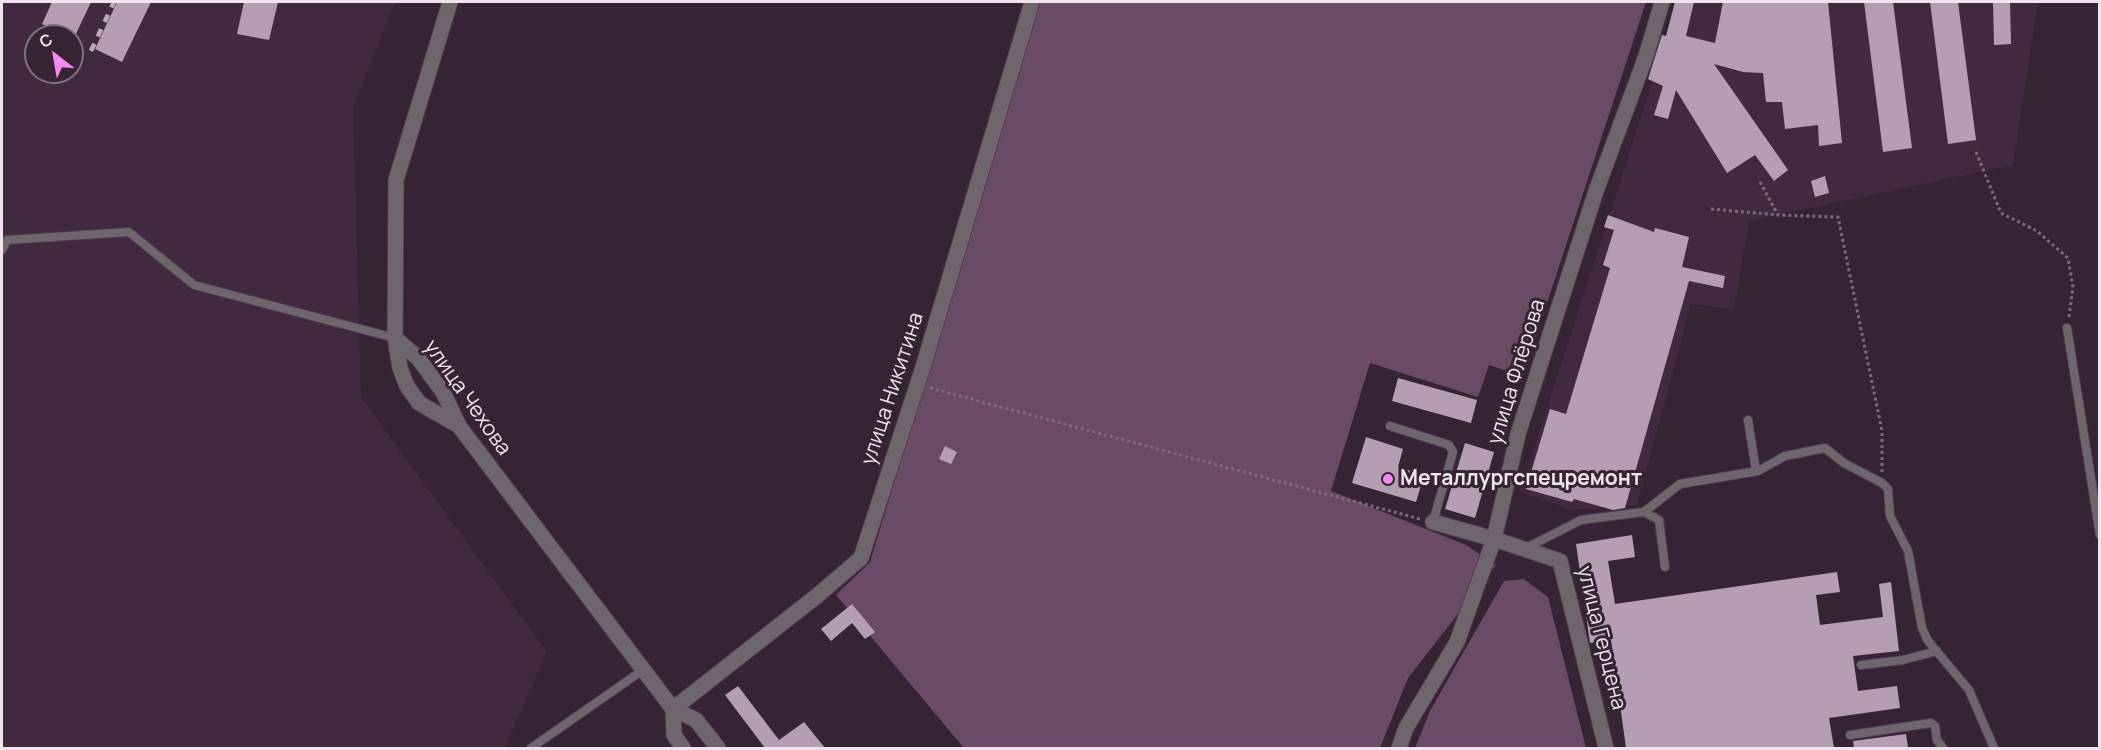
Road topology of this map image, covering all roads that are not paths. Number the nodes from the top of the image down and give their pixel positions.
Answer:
1 (450, 2) edge
2 (1032, 2) edge
3 (1662, 2) edge
4 (2, 250) edge
5 (2067, 328) road end
6 (395, 338) junction
7 (1748, 420) dead end
8 (459, 426) junction
9 (1390, 426) dead end
10 (1756, 471) junction
11 (1644, 512) junction
12 (1433, 522) joint
13 (2100, 535) edge
14 (1494, 538) junction
15 (1524, 549) junction
16 (1665, 567) dead end
17 (1936, 651) junction
18 (1861, 665) dead end
19 (643, 670) junction
20 (673, 709) junction
21 (1850, 735) dead end
22 (531, 748) edge
23 (683, 748) edge
24 (718, 748) edge
25 (1399, 748) edge
26 (1606, 748) edge
27 (1943, 748) edge
28 (1994, 748) edge

1 - 6 street, улица Чехова
2 - 20 street, улица Никитина
3 - 14 street, улица Флёрова
4 - 6 lane
5 - 13 lane
6 - 8 street, улица Чехова
6 - 8 street
7 - 10 lane
8 - 19 street, улица Чехова
9 - 12 lane
10 - 11 lane
10 - 17 lane
11 - 15 lane
11 - 16 lane
12 - 14 street, улица Герцена
14 - 15 street, улица Герцена
14 - 25 street, улица Флёрова
15 - 26 street, улица Герцена
17 - 18 lane
17 - 28 lane
19 - 20 street, улица Чехова
19 - 22 lane
20 - 23 street
20 - 24 street, улица Чехова
21 - 27 lane

